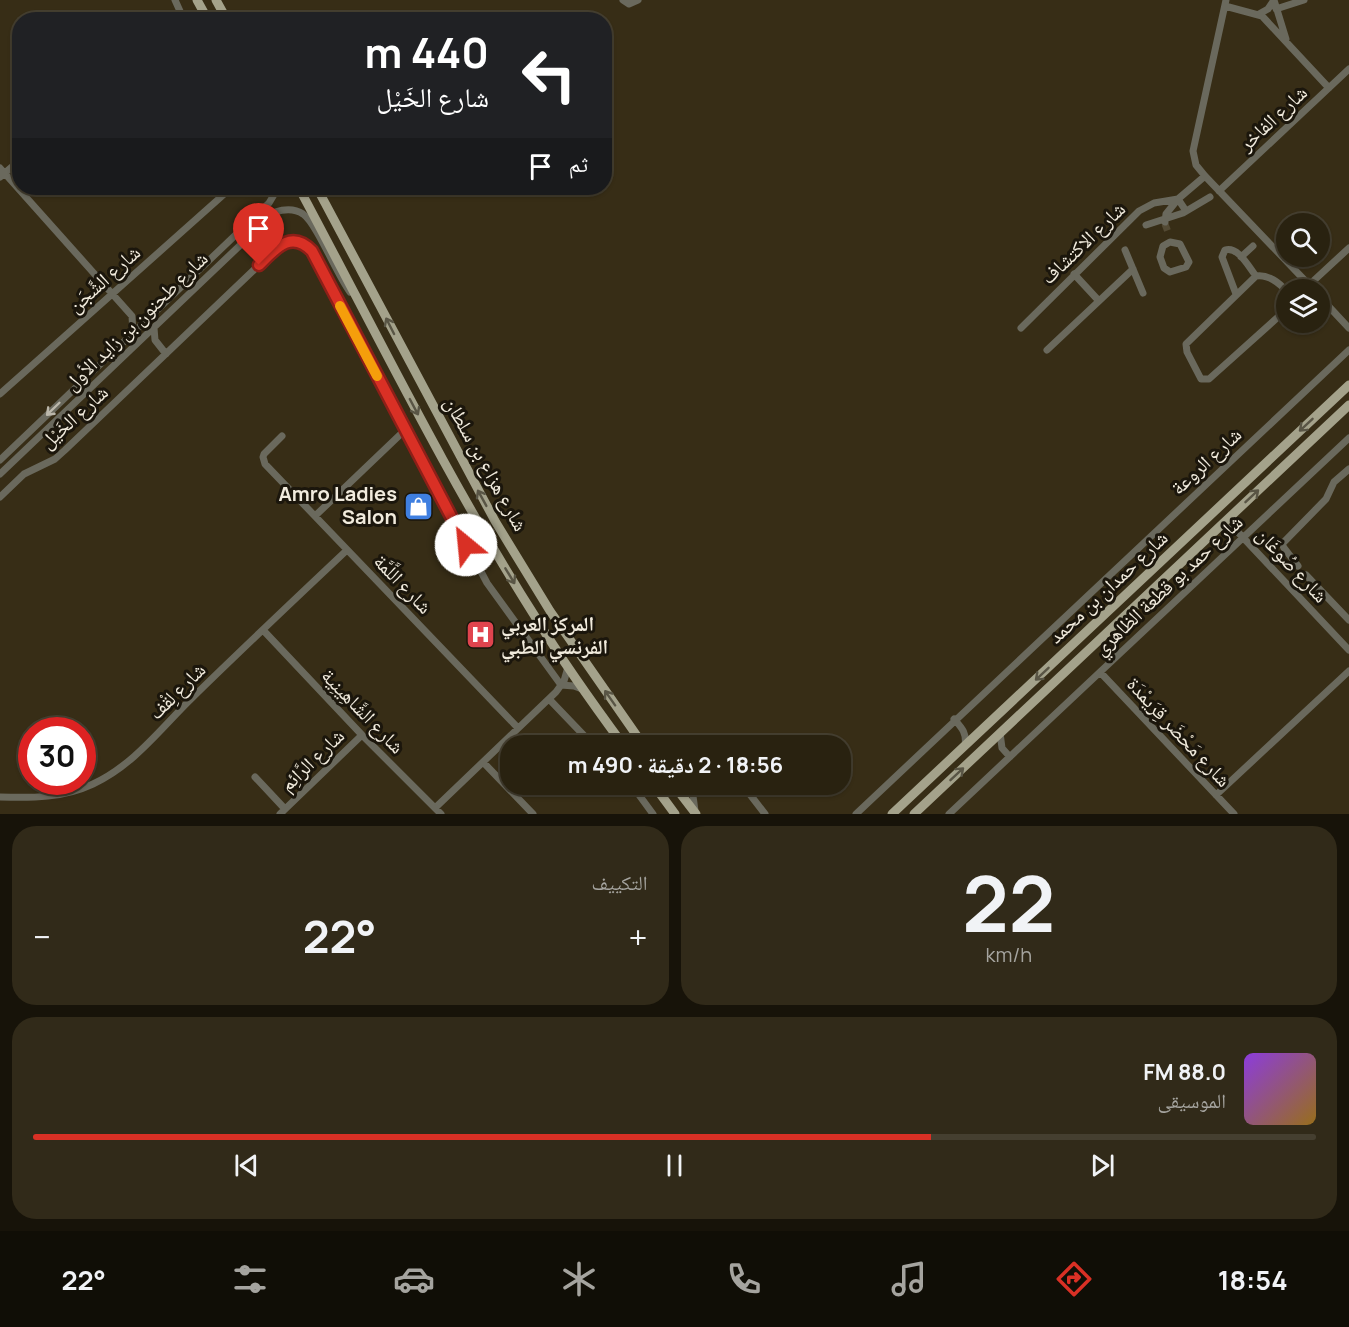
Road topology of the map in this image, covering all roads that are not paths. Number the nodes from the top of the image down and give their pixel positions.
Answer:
1 (623, 0) edge
2 (638, 0) edge
3 (1274, 0) edge
4 (1304, 0) edge
5 (1226, 3) edge
6 (1276, 9) junction
7 (1259, 14) junction
8 (1287, 41) junction
9 (1349, 69) edge
10 (1329, 87) junction
11 (1205, 176) junction
12 (1220, 191) junction
13 (22, 195) edge
14 (223, 195) edge
15 (274, 195) edge
16 (303, 195) edge
17 (321, 195) edge
18 (1210, 197) dead end
19 (1178, 199) junction
20 (1186, 211) junction
21 (1165, 222) junction
22 (1146, 225) dead end
23 (1168, 232) tunnel mouth
24 (1258, 241) junction
25 (1170, 242) junction
26 (1349, 248) edge
27 (1125, 250) dead end
28 (1241, 257) junction
29 (1133, 269) junction
30 (1074, 274) junction
31 (1256, 276) junction
32 (1303, 279) edge
33 (1320, 279) edge
34 (1276, 283) edge
35 (1143, 293) dead end
36 (112, 294) junction
37 (1236, 294) junction
38 (1099, 301) junction
39 (360, 303) junction
40 (1330, 308) edge
41 (132, 316) junction
42 (148, 318) junction
43 (1276, 319) edge
44 (155, 327) junction
45 (1021, 328) dead end
46 (1349, 328) edge
47 (133, 333) junction
48 (138, 342) junction
49 (156, 344) junction
50 (1047, 350) dead end
51 (1349, 350) edge
52 (166, 354) junction
53 (1349, 385) edge
54 (0, 394) edge
55 (1349, 405) edge
56 (405, 430) junction
57 (282, 436) dead end
58 (1349, 438) edge
59 (0, 460) edge
60 (1349, 469) edge
61 (0, 474) edge
62 (0, 497) edge
63 (1235, 513) junction
64 (315, 516) junction
65 (1220, 527) junction
66 (1235, 529) junction
67 (1243, 537) junction
68 (347, 550) junction
69 (1298, 566) dead end
70 (1306, 575) dead end
71 (1349, 620) edge
72 (263, 630) junction
73 (1349, 650) edge
74 (568, 667) junction
75 (1349, 671) edge
76 (1100, 672) junction
77 (561, 685) junction
78 (585, 691) junction
79 (549, 699) junction
80 (954, 719) junction
81 (518, 728) junction
82 (963, 729) junction
83 (981, 731) junction
84 (1000, 733) junction
85 (362, 735) junction
86 (583, 735) edge
87 (616, 735) edge
88 (636, 735) edge
89 (987, 746) junction
90 (965, 747) junction
91 (1002, 748) junction
92 (1010, 757) junction
93 (483, 762) junction
94 (255, 777) dead end
95 (639, 795) edge
96 (661, 795) edge
97 (681, 795) edge
98 (693, 795) edge
99 (750, 795) edge
100 (1216, 795) junction
101 (0, 797) edge
102 (900, 807) junction
103 (435, 808) junction
104 (283, 811) edge
105 (441, 814) edge
106 (533, 814) edge
107 (653, 814) edge
108 (675, 814) edge
109 (696, 814) edge
110 (765, 814) edge
111 (856, 814) edge
112 (886, 814) edge
113 (892, 814) edge
114 (915, 814) edge
115 (949, 814) edge
116 (1234, 814) edge

1 - 2 street
3 - 6 street
3 - 7 street
4 - 6 street
5 - 7 street
5 - 11 street
6 - 8 street
7 - 8 street
8 - 10 street
9 - 10 street, شارع الفاخر
10 - 12 street, شارع الفاخر
11 - 12 street
11 - 19 street, شارع الاكتشاف
12 - 24 street
13 - 36 street
14 - 36 street, شارع الشَّجَن
15 - 42 street, شارع طحنون بن زايد الأول
16 - 39 main road, شارع هزاع بن سلطان
88 -> 17 main road, شارع هزاع بن سلطان
18 - 20 street
19 - 20 street
19 - 21 street
19 - 30 street, شارع الاكتشاف
20 - 21 street
21 - 22 street
23 - 25 street
24 - 28 street
24 - 32 street
25 - 25 street
26 - 33 street
27 - 29 street
28 - 31 street
28 - 37 street
29 - 35 street
29 - 38 street
30 - 38 street
30 - 45 street, شارع الاكتشاف
31 - 34 street
31 - 37 street
36 - 41 street
36 - 54 street, شارع الشَّجَن
37 - 43 street
38 - 50 street
39 - 44 street, شارع طحنون بن زايد الأول
39 -> 74 main road, شارع هزاع بن سلطان
40 - 46 street
41 - 42 street
41 - 47 street
42 - 47 street, شارع طحنون بن زايد الأول
44 - 48 street, شارع طحنون بن زايد الأول
44 - 49 street
47 -> 59 street, شارع طحنون بن زايد الأول
48 - 49 street
48 - 61 street, شارع طحنون بن زايد الأول
49 - 52 street
51 - 80 street, شارع الروعة
52 - 56 street, شارع الخَيْل
52 - 62 street, شارع الخَيْل
53 -> 83 main road, شارع حمدان بن محمد
63 -> 55 main road, شارع حمدان بن محمد
56 - 64 street
56 - 77 street, شارع الخَيْل
57 - 64 street, شارع اللَّمَّة
58 - 67 street, شارع حمد بو قطعة الظاهري
60 - 69 street
63 - 65 main road, شارع حمدان بن محمد
63 - 66 street, شارع صُوغَان
64 - 68 street, شارع اللَّمَّة
65 - 66 street, شارع صُوغَان
65 - 84 main road, شارع حمدان بن محمد
66 - 67 street, شارع صُوغَان
67 - 73 street, شارع صُوغَان
67 - 76 street, شارع حمد بو قطعة الظاهري
68 - 72 street, شارع لِقْف
68 - 81 street, شارع اللَّمَّة
70 - 71 street
72 - 85 street, شارع الشَّاهِينِية
72 - 101 street, شارع لِقْف
74 - 77 street
74 - 78 main road, شارع هزاع بن سلطان
75 - 100 street
76 - 92 street, شارع حمد بو قطعة الظاهري
76 - 100 street, شارع مَحْضَر قِرَيمْدَة
77 - 78 street
77 - 79 street
78 - 87 main road, شارع هزاع بن سلطان
79 - 81 street
79 - 86 street
80 - 82 street
80 - 111 street, شارع الروعة
81 - 93 street
82 - 83 street
82 - 90 street
83 - 90 main road, شارع حمدان بن محمد
84 - 89 main road, شارع حمدان بن محمد
84 - 91 street
85 - 103 street, شارع الشَّاهِينِية
85 - 104 street, شارع الرَّائِم
89 - 91 street
114 -> 89 main road, شارع حمدان بن محمد
90 - 102 main road, شارع حمدان بن محمد
91 - 92 street
92 - 115 street, شارع حمد بو قطعة الظاهري
93 - 103 street
93 - 106 street
94 - 104 street, شارع الرَّائِم
95 - 107 street
96 - 108 main road
97 - 109 main road
98 - 109 street
99 - 110 street
100 - 116 street, شارع مَحْضَر قِرَيمْدَة
102 - 112 main road
102 - 113 main road, شارع حمدان بن محمد
103 - 105 street, شارع الشَّاهِينِية

